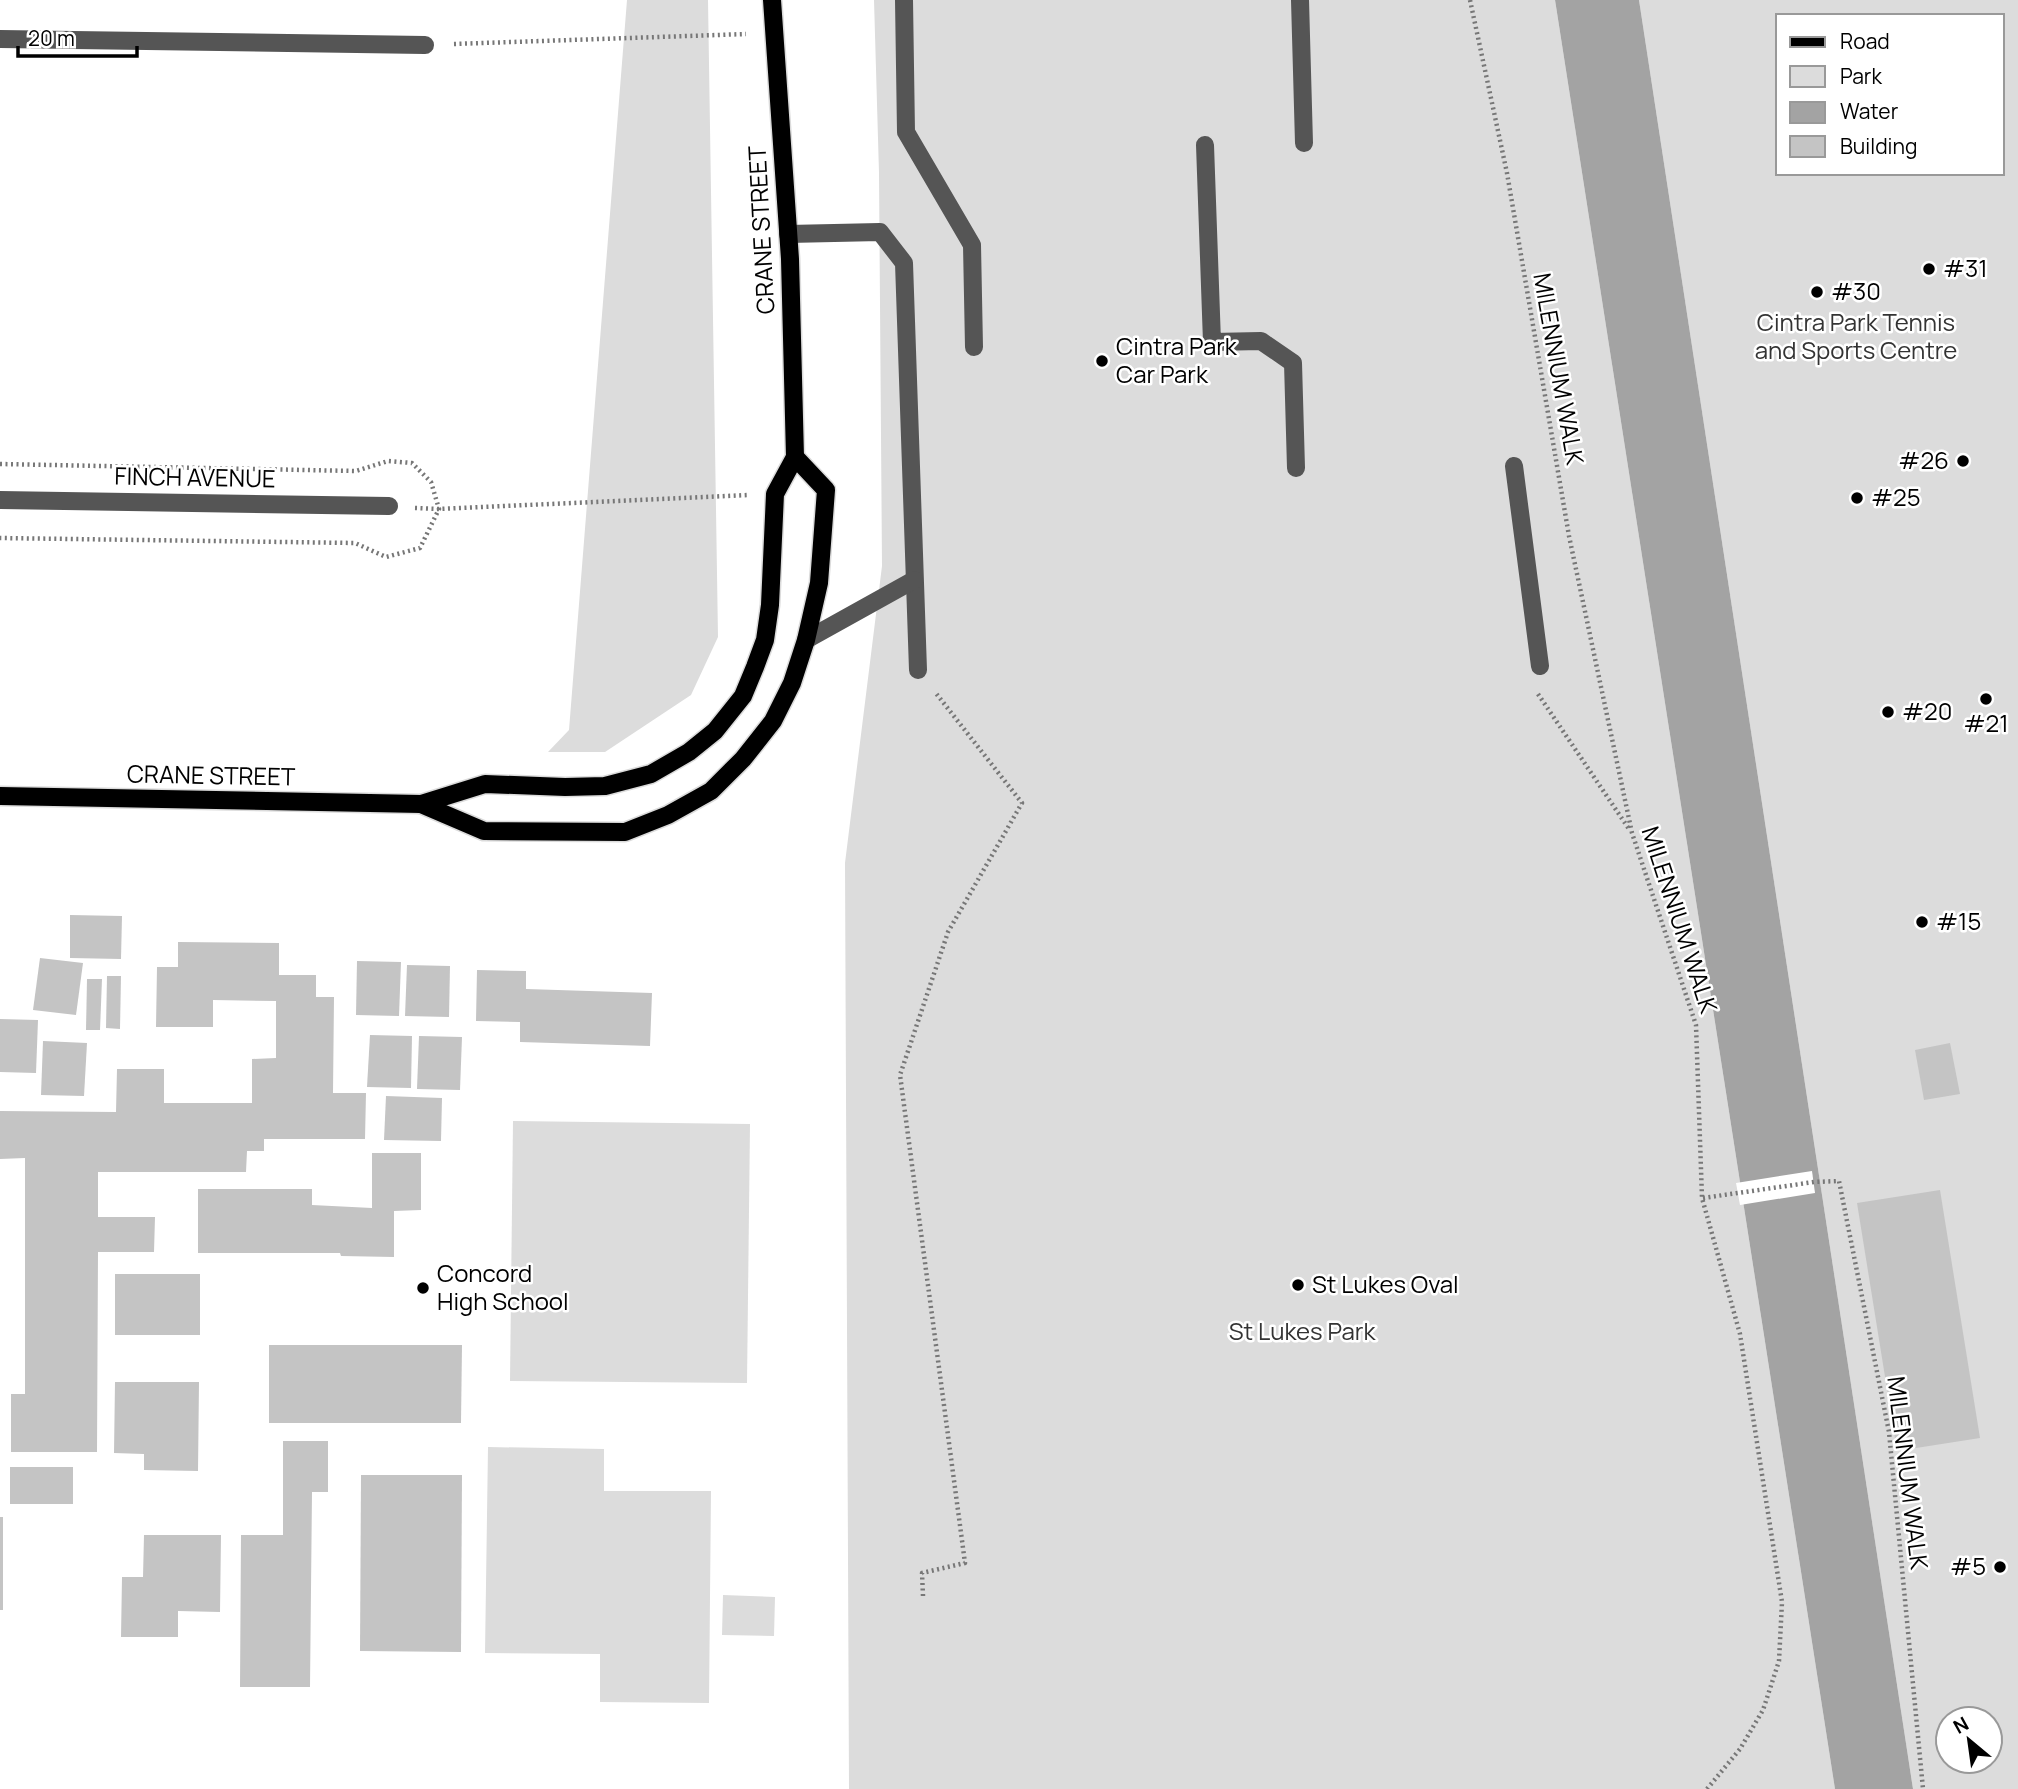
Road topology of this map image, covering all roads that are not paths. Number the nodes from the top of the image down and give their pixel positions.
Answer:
1 (772, 0) edge
2 (904, 0) edge
3 (1300, 0) edge
4 (0, 39) edge
5 (425, 45) road end
6 (1304, 143) dead end
7 (1205, 145) dead end
8 (788, 234) junction
9 (974, 347) dead end
10 (795, 457) junction
11 (1514, 467) dead end
12 (1296, 468) dead end
13 (0, 500) edge
14 (389, 506) road end
15 (914, 580) junction
16 (806, 640) junction
17 (1540, 666) dead end
18 (918, 670) road end
19 (0, 796) edge
20 (421, 804) junction

1 - 8 main road, CRANE STREET
2 - 9 street
3 - 6 street
4 - 5 street
7 - 12 street
8 - 10 main road, CRANE STREET
8 - 15 street
10 - 16 main road, CRANE STREET
10 - 20 main road, CRANE STREET
11 - 17 street
13 - 14 street, FINCH AVENUE
15 - 16 street
15 - 18 street
16 - 20 main road, CRANE STREET
19 - 20 main road, CRANE STREET

